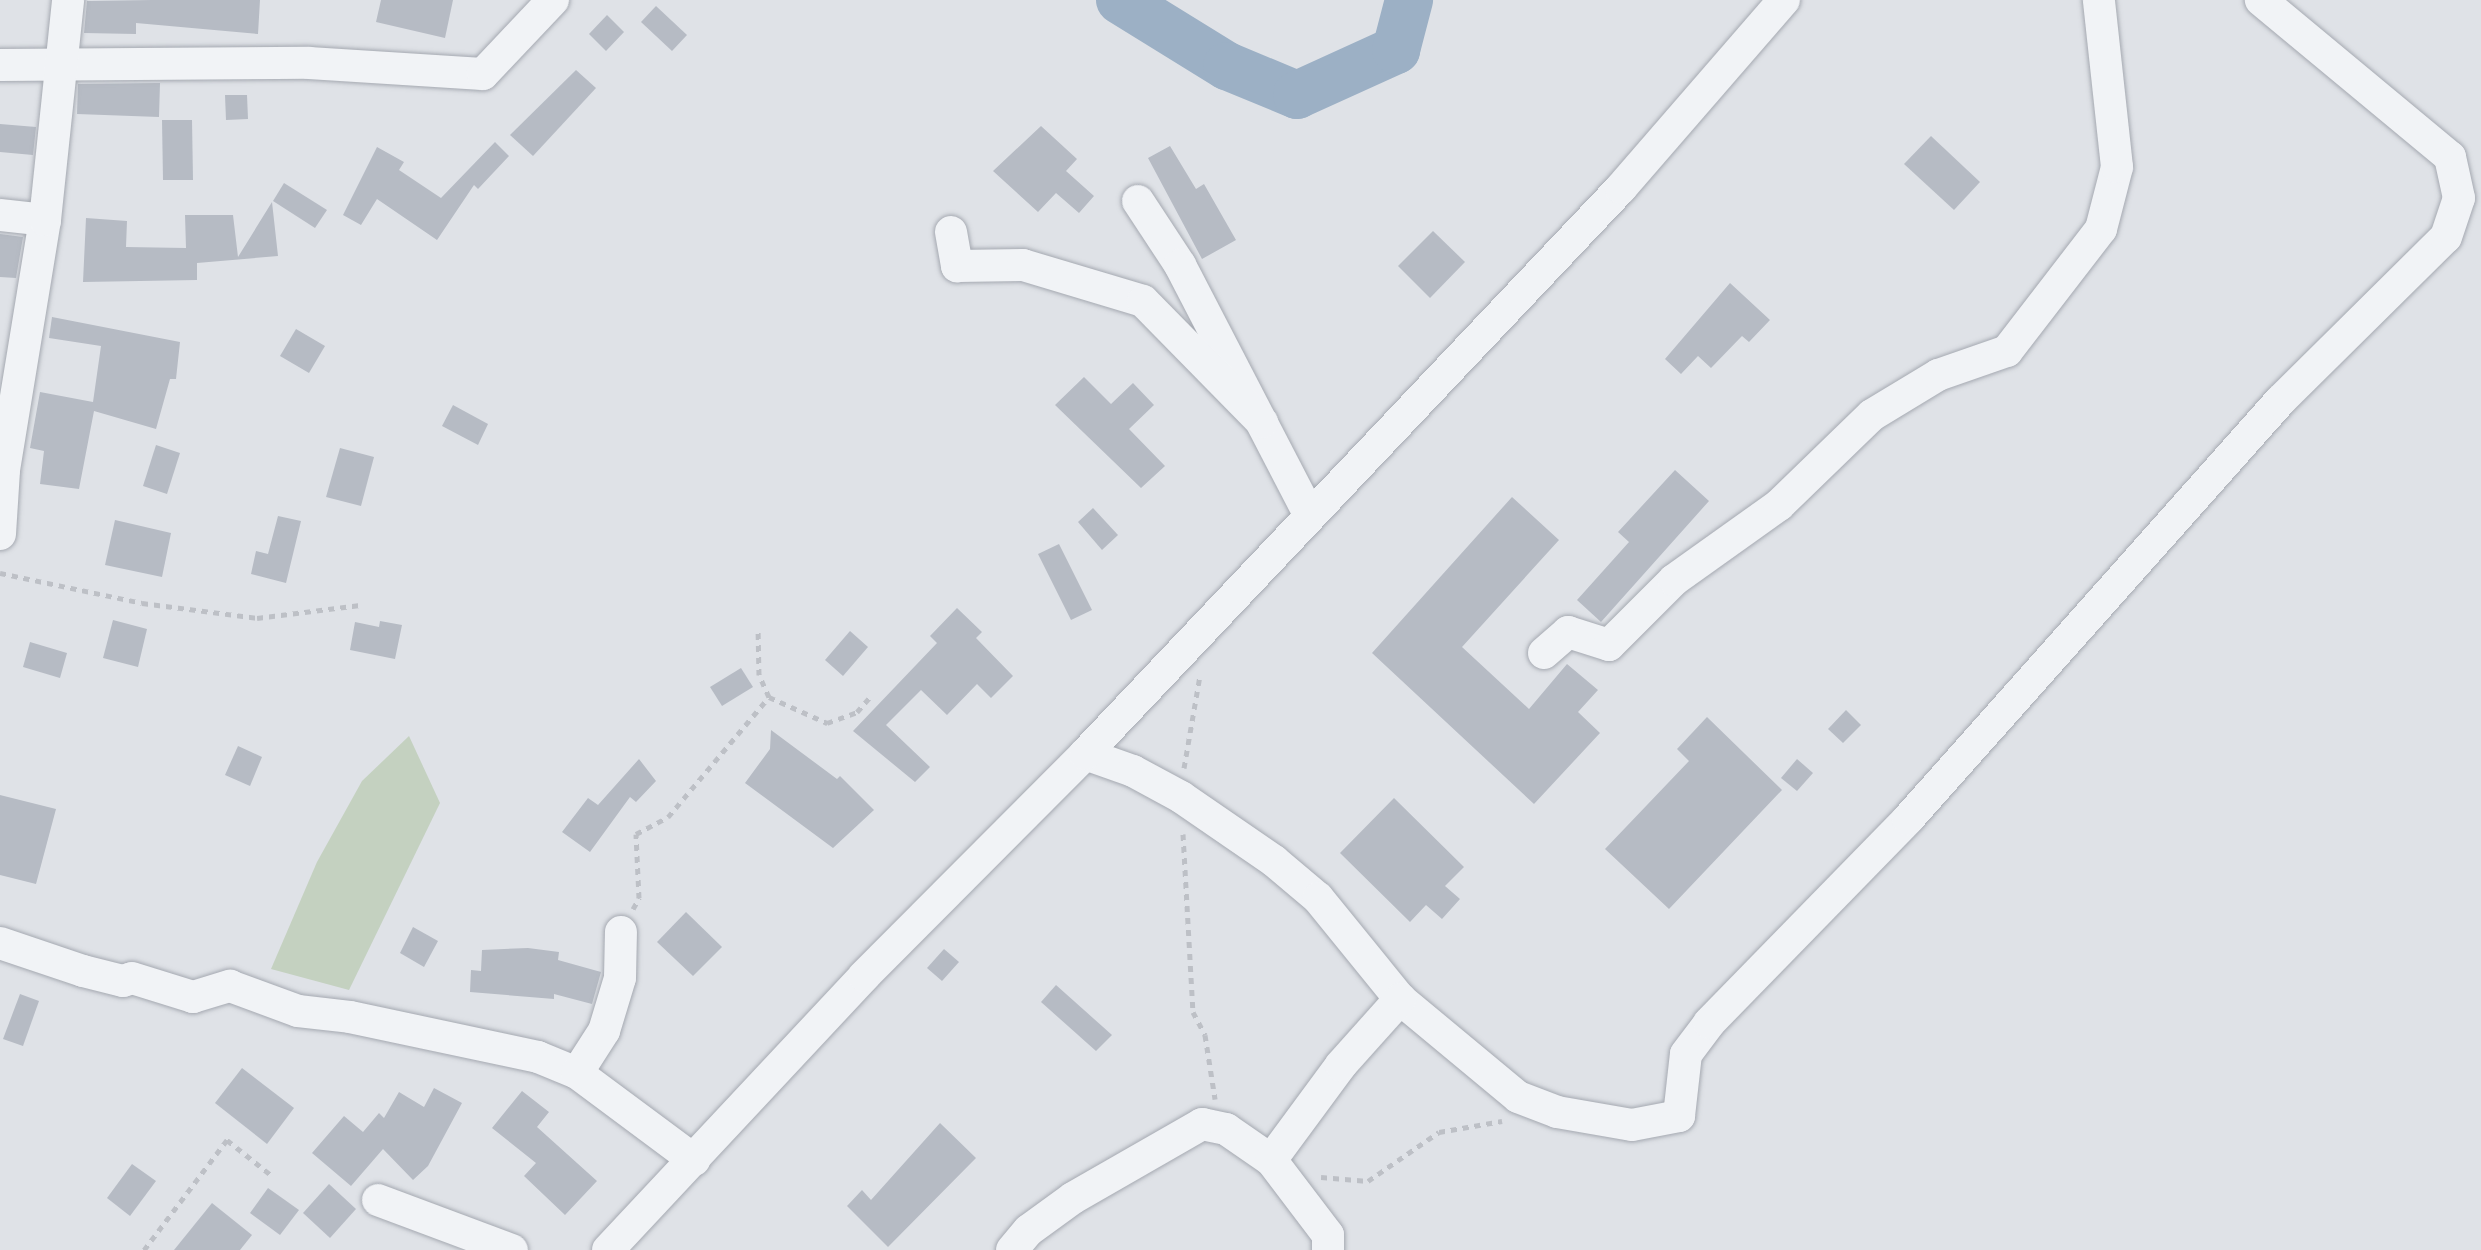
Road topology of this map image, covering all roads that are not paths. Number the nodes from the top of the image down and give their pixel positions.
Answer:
1 (68, 0) edge
2 (553, 0) edge
3 (1784, 0) edge
4 (2099, 0) edge
5 (2261, 0) edge
6 (64, 64) junction
7 (0, 65) edge
8 (1138, 201) dead end
9 (0, 215) edge
10 (45, 220) junction
11 (951, 232) dead end
12 (1180, 265) junction
13 (1143, 301) junction
14 (1262, 422) junction
15 (1309, 514) junction
16 (0, 534) edge
17 (1544, 653) dead end
18 (1085, 754) junction
19 (621, 932) dead end
20 (0, 943) edge
21 (1400, 999) junction
22 (577, 1073) junction
23 (694, 1160) junction
24 (1271, 1160) junction
25 (378, 1200) dead end
26 (512, 1250) edge
27 (608, 1250) edge
28 (1012, 1250) edge
29 (1328, 1250) edge

1 - 6 street
2 - 6 street
3 - 15 street
4 - 17 street
5 - 21 street
6 - 7 street
6 - 10 street
8 - 12 street
9 - 10 street
10 - 16 street
11 - 13 street
12 - 13 street
12 - 14 street
13 - 14 street
14 - 15 street
15 - 18 street
18 - 21 street
18 - 23 street
19 - 22 street
20 - 22 street
21 - 24 street
22 - 23 street
23 - 27 street
24 - 28 street
24 - 29 street
25 - 26 street

